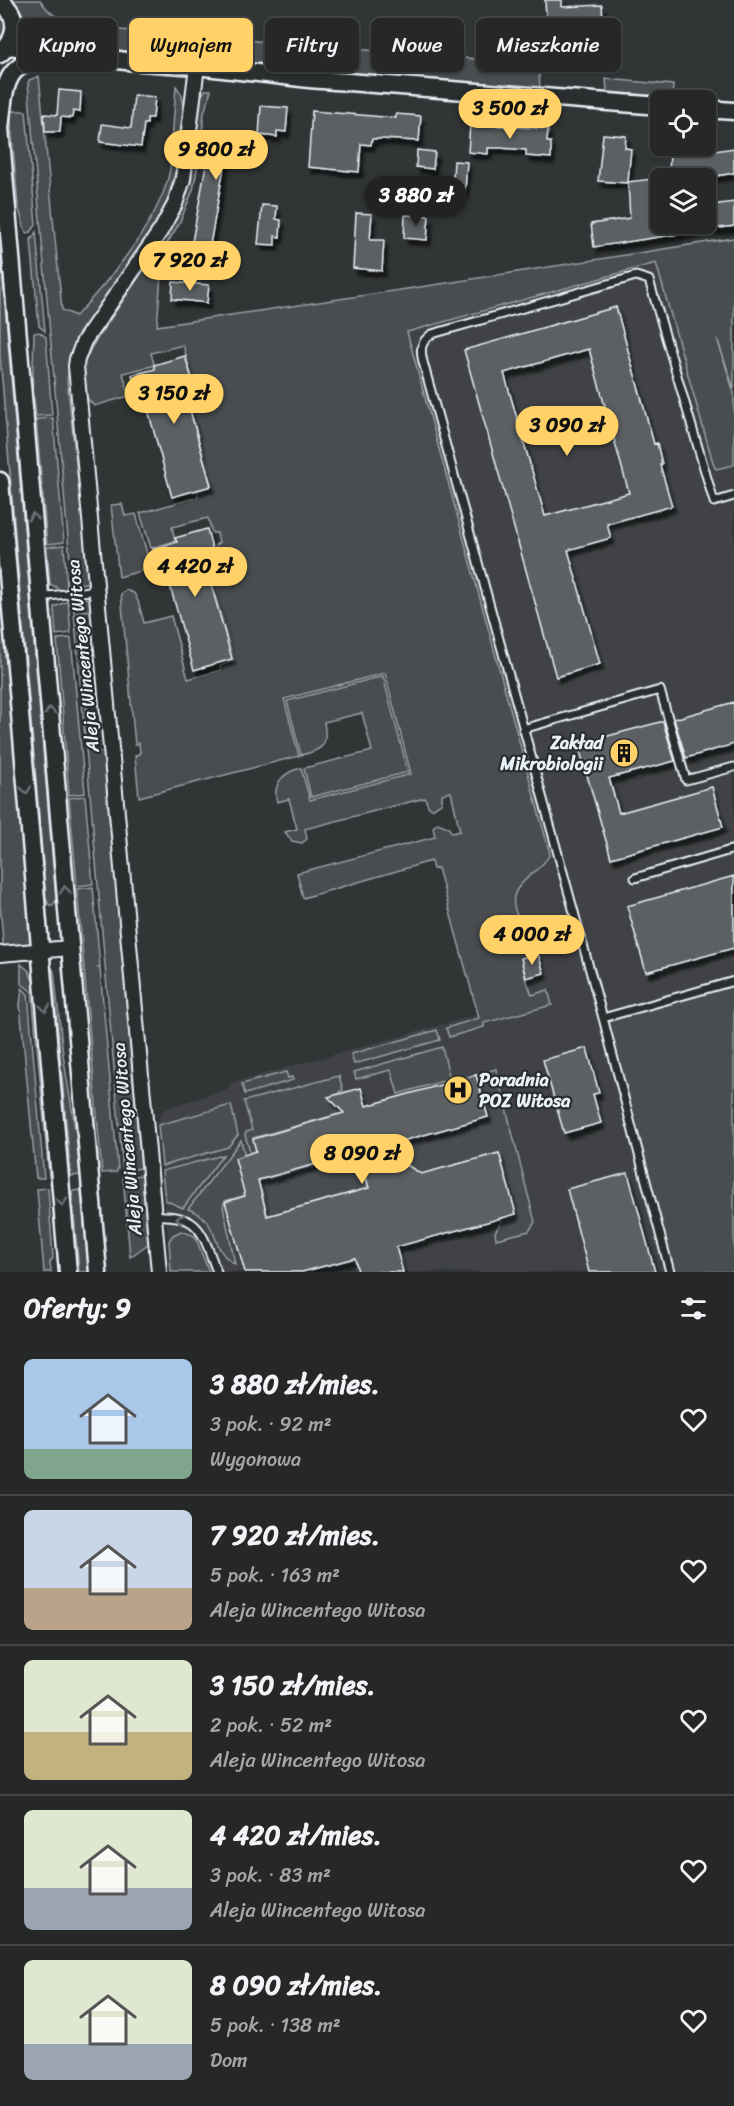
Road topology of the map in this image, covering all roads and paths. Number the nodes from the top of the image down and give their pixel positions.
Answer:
1 (0, 1) edge
2 (15, 22) junction
3 (5, 50) edge
4 (129, 52) edge
5 (126, 61) junction
6 (129, 61) edge
7 (196, 72) edge
8 (249, 72) edge
9 (650, 104) edge
10 (716, 110) edge
11 (734, 111) edge
12 (0, 128) edge
13 (0, 481) edge
14 (734, 496) edge
15 (98, 590) junction
16 (39, 597) junction
17 (523, 729) junction
18 (734, 768) edge
19 (734, 849) edge
20 (635, 878) dead end
21 (69, 948) junction
22 (39, 950) junction
23 (0, 954) edge
24 (734, 981) edge
25 (603, 1018) junction
26 (153, 1216) junction
27 (68, 1272) edge
28 (98, 1272) edge
29 (159, 1272) edge
30 (217, 1272) edge
31 (670, 1272) edge

1 - 2 street
2 - 3 street
2 - 4 street
3 - 5 street
5 - 6 street
5 - 12 street, Aleja Wincentego Witosa
7 - 15 street, Aleja Wincentego Witosa
8 - 9 street
10 - 11 street
16 -> 12 street, Aleja Wincentego Witosa
13 -> 22 street
14 - 17 lane
15 - 16 lane
15 - 26 street, Aleja Wincentego Witosa
21 -> 16 street, Aleja Wincentego Witosa
17 - 18 lane
17 - 25 lane
19 - 20 lane
21 - 22 street
21 - 28 street, Aleja Wincentego Witosa
22 - 23 street
22 -> 27 street
24 - 25 lane
25 - 31 lane
26 - 29 street, Aleja Wincentego Witosa
30 -> 26 lane

